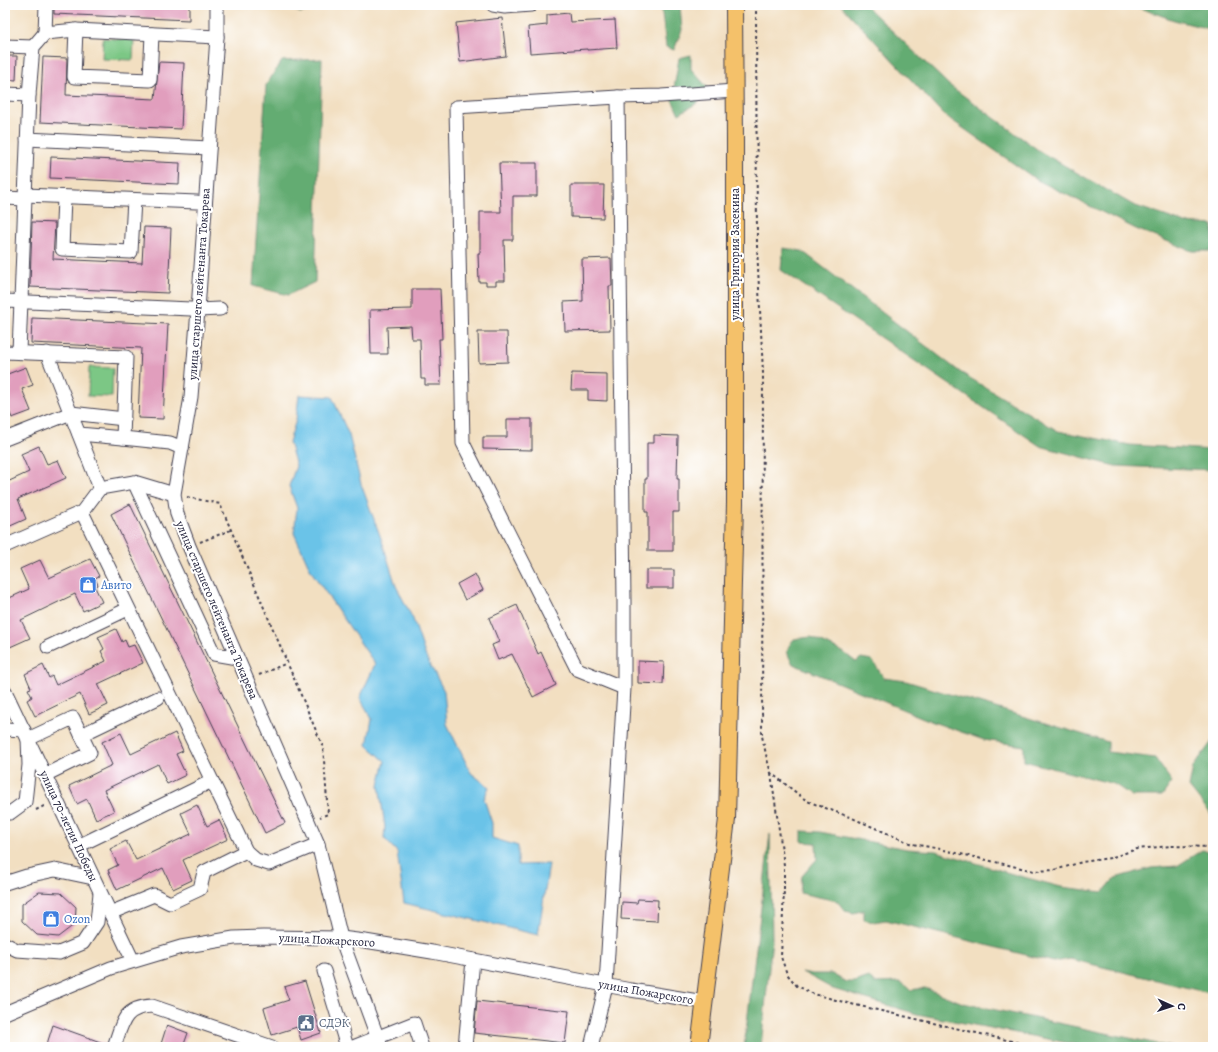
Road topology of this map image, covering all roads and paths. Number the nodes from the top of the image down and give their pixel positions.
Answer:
1 (46, 5) edge
2 (217, 5) edge
3 (493, 5) edge
4 (531, 5) edge
5 (734, 5) edge
6 (756, 5) edge
7 (76, 30) junction
8 (45, 33) junction
9 (152, 34) junction
10 (216, 36) junction
11 (5, 46) edge
12 (33, 47) junction
13 (735, 91) junction
14 (5, 94) edge
15 (29, 95) junction
16 (618, 97) junction
17 (27, 139) junction
18 (209, 148) junction
19 (25, 197) junction
20 (64, 197) junction
21 (5, 198) edge
22 (134, 200) junction
23 (197, 202) dead end
24 (5, 301) edge
25 (21, 302) junction
26 (220, 309) dead end
27 (198, 310) junction
28 (5, 352) edge
29 (19, 352) junction
30 (48, 353) junction
31 (71, 413) junction
32 (124, 419) junction
33 (79, 434) junction
34 (123, 438) junction
35 (5, 439) edge
36 (182, 448) junction
37 (134, 482) junction
38 (100, 488) junction
39 (174, 494) junction
40 (82, 512) junction
41 (231, 530) junction
42 (5, 546) edge
43 (189, 546) junction
44 (128, 609) junction
45 (48, 647) dead end
46 (237, 658) junction
47 (287, 663) junction
48 (247, 680) junction
49 (624, 688) junction
50 (5, 691) edge
51 (158, 698) dead end
52 (9, 708) edge
53 (5, 729) edge
54 (26, 735) junction
55 (81, 735) junction
56 (771, 773) junction
57 (45, 775) junction
58 (212, 781) junction
59 (5, 813) edge
60 (308, 822) junction
61 (318, 844) junction
62 (78, 846) junction
63 (1213, 847) edge
64 (246, 851) junction
65 (93, 878) junction
66 (5, 883) edge
67 (100, 891) junction
68 (110, 913) junction
69 (341, 938) junction
70 (5, 944) edge
71 (473, 960) junction
72 (133, 961) junction
73 (324, 971) dead end
74 (606, 985) junction
75 (704, 1002) junction
76 (5, 1013) edge
77 (380, 1042) edge
78 (114, 1047) edge
79 (272, 1047) edge
80 (347, 1047) edge
81 (353, 1047) edge
82 (422, 1047) edge
83 (465, 1047) edge
84 (590, 1047) edge
85 (699, 1047) edge
86 (1037, 1047) edge

1 - 8 street
2 - 10 street, улица старшего лейтенанта Токарева
3 - 4 street
5 - 13 main road, улица Григория Засекина
6 - 56 path
7 - 8 street
7 - 9 street
7 - 9 street
8 - 12 street
9 - 10 street
10 - 18 street, улица старшего лейтенанта Токарева
11 - 12 street
12 - 15 street
13 - 16 street
13 - 75 main road, улица Григория Засекина
14 - 15 street
15 - 17 street
16 - 49 street
16 - 49 street
17 - 18 street
17 - 19 street
18 - 27 street, улица старшего лейтенанта Токарева
19 - 20 street
19 - 21 street
19 - 25 street
20 - 22 street
20 - 22 street
22 - 23 street
24 - 25 street
25 - 27 street
25 - 29 street
26 - 27 street
27 - 36 street, улица старшего лейтенанта Токарева
28 - 29 street
29 - 30 street
30 - 31 street
30 - 32 street
31 - 32 street
31 - 33 street
31 - 35 street
32 - 34 street
33 - 34 street
33 - 38 street
34 - 36 street
36 - 39 street, улица старшего лейтенанта Токарева
37 - 38 street
37 - 39 street
37 - 46 street
38 - 40 street
39 - 41 path
39 - 43 street, улица старшего лейтенанта Токарева
40 - 42 street
40 - 44 street
41 - 43 path
41 - 47 path
43 - 46 street, улица старшего лейтенанта Токарева
44 - 45 street
44 - 58 street
46 - 48 street, улица старшего лейтенанта Токарева
47 - 48 path
47 - 60 path
48 - 60 street, улица старшего лейтенанта Токарева
49 - 74 street
50 - 52 street, улица 70-летия Победы
51 - 55 street
52 - 54 street, улица 70-летия Победы
53 - 54 street
54 - 55 street
54 - 57 street, улица 70-летия Победы
54 - 59 street
55 - 57 street
56 - 63 path
56 - 86 path
57 - 62 street, улица 70-летия Победы
58 - 62 street
58 - 64 street
60 - 61 street, улица старшего лейтенанта Токарева
61 - 64 street
61 - 69 street, улица старшего лейтенанта Токарева
62 - 65 street, улица 70-летия Победы
64 - 68 street
65 - 66 street
65 - 67 street, улица 70-летия Победы
67 - 68 street, улица 70-летия Победы
67 - 70 street
68 - 72 street, улица 70-летия Победы
69 - 71 street, улица Пожарского
69 - 72 street, улица Пожарского
69 - 77 street, улица старшего лейтенанта Токарева
71 - 74 street, улица Пожарского
71 - 83 street
72 - 76 street, улица Пожарского
73 - 80 street
74 - 75 street, улица Пожарского
74 - 84 street
75 - 85 main road, улица Григория Засекина
77 - 81 street
77 - 82 street
78 - 79 street

